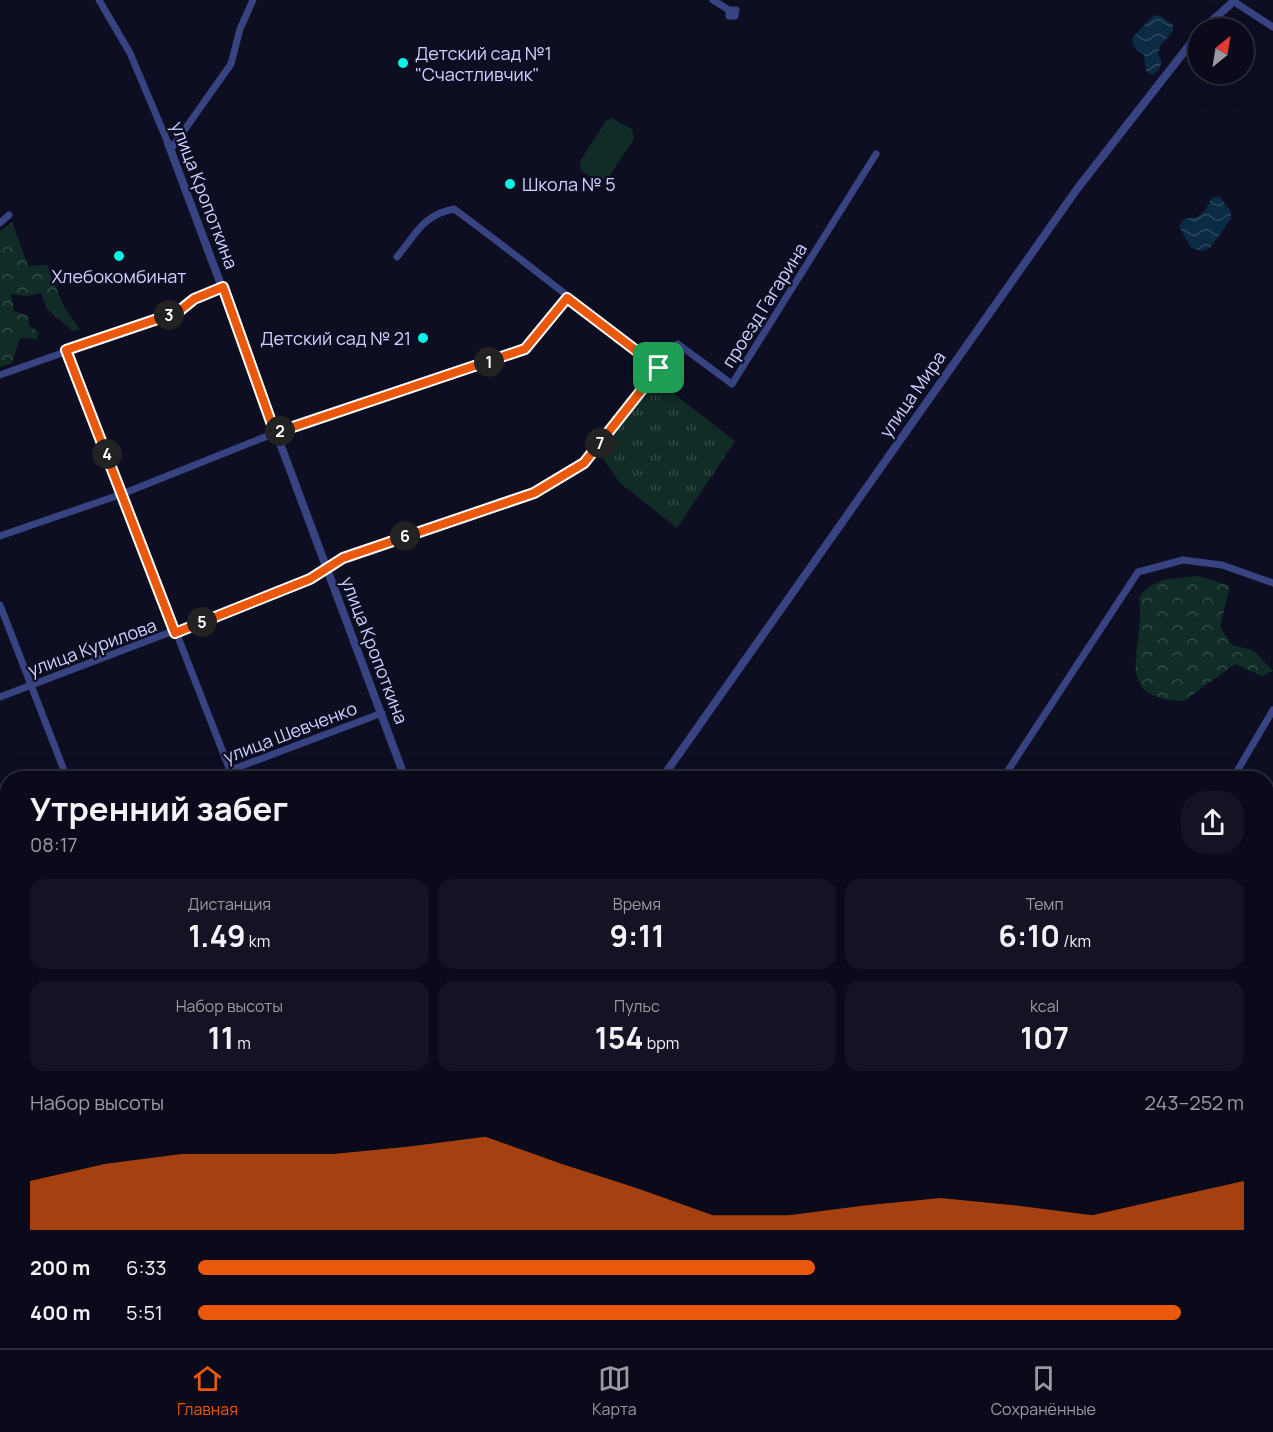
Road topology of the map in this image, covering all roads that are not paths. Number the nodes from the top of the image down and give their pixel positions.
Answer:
1 (99, 0) edge
2 (253, 0) edge
3 (712, 0) edge
4 (1234, 1) edge
5 (729, 10) dead end
6 (1215, 18) edge
7 (1273, 27) edge
8 (1188, 47) edge
9 (170, 146) junction
10 (876, 154) dead end
11 (9, 215) dead end
12 (0, 223) edge
13 (397, 257) dead end
14 (223, 287) junction
15 (567, 298) junction
16 (66, 350) junction
17 (659, 368) junction
18 (0, 375) edge
19 (275, 433) junction
20 (122, 494) junction
21 (0, 536) edge
22 (325, 568) junction
23 (1273, 583) edge
24 (0, 605) edge
25 (175, 633) junction
26 (31, 686) junction
27 (0, 697) edge
28 (1273, 710) edge
29 (382, 713) junction
30 (64, 771) edge
31 (230, 771) edge
32 (242, 771) edge
33 (403, 771) edge
34 (667, 771) edge
35 (1008, 771) edge
36 (1237, 771) edge

1 - 9 street, улица Кропоткина
2 - 9 street
3 - 5 street
4 - 6 street
4 - 7 street
8 - 34 street, улица Мира
9 - 14 street, улица Кропоткина
10 - 17 street, проезд Гагарина
11 - 12 street
13 - 15 street
14 - 16 street
14 - 19 street, улица Кропоткина
15 - 17 street
15 - 19 street
16 - 18 street
16 - 20 street
17 - 22 street, проезд Гагарина
19 - 20 street
19 - 22 street, улица Кропоткина
20 - 21 street
20 - 25 street
22 - 25 street, улица Курилова
22 - 29 street, улица Кропоткина
23 - 35 street
24 - 26 street
25 - 26 street, улица Курилова
25 - 31 street
26 - 27 street, улица Курилова
26 - 30 street
28 - 36 street
29 - 32 street, улица Шевченко
29 - 33 street, улица Кропоткина

